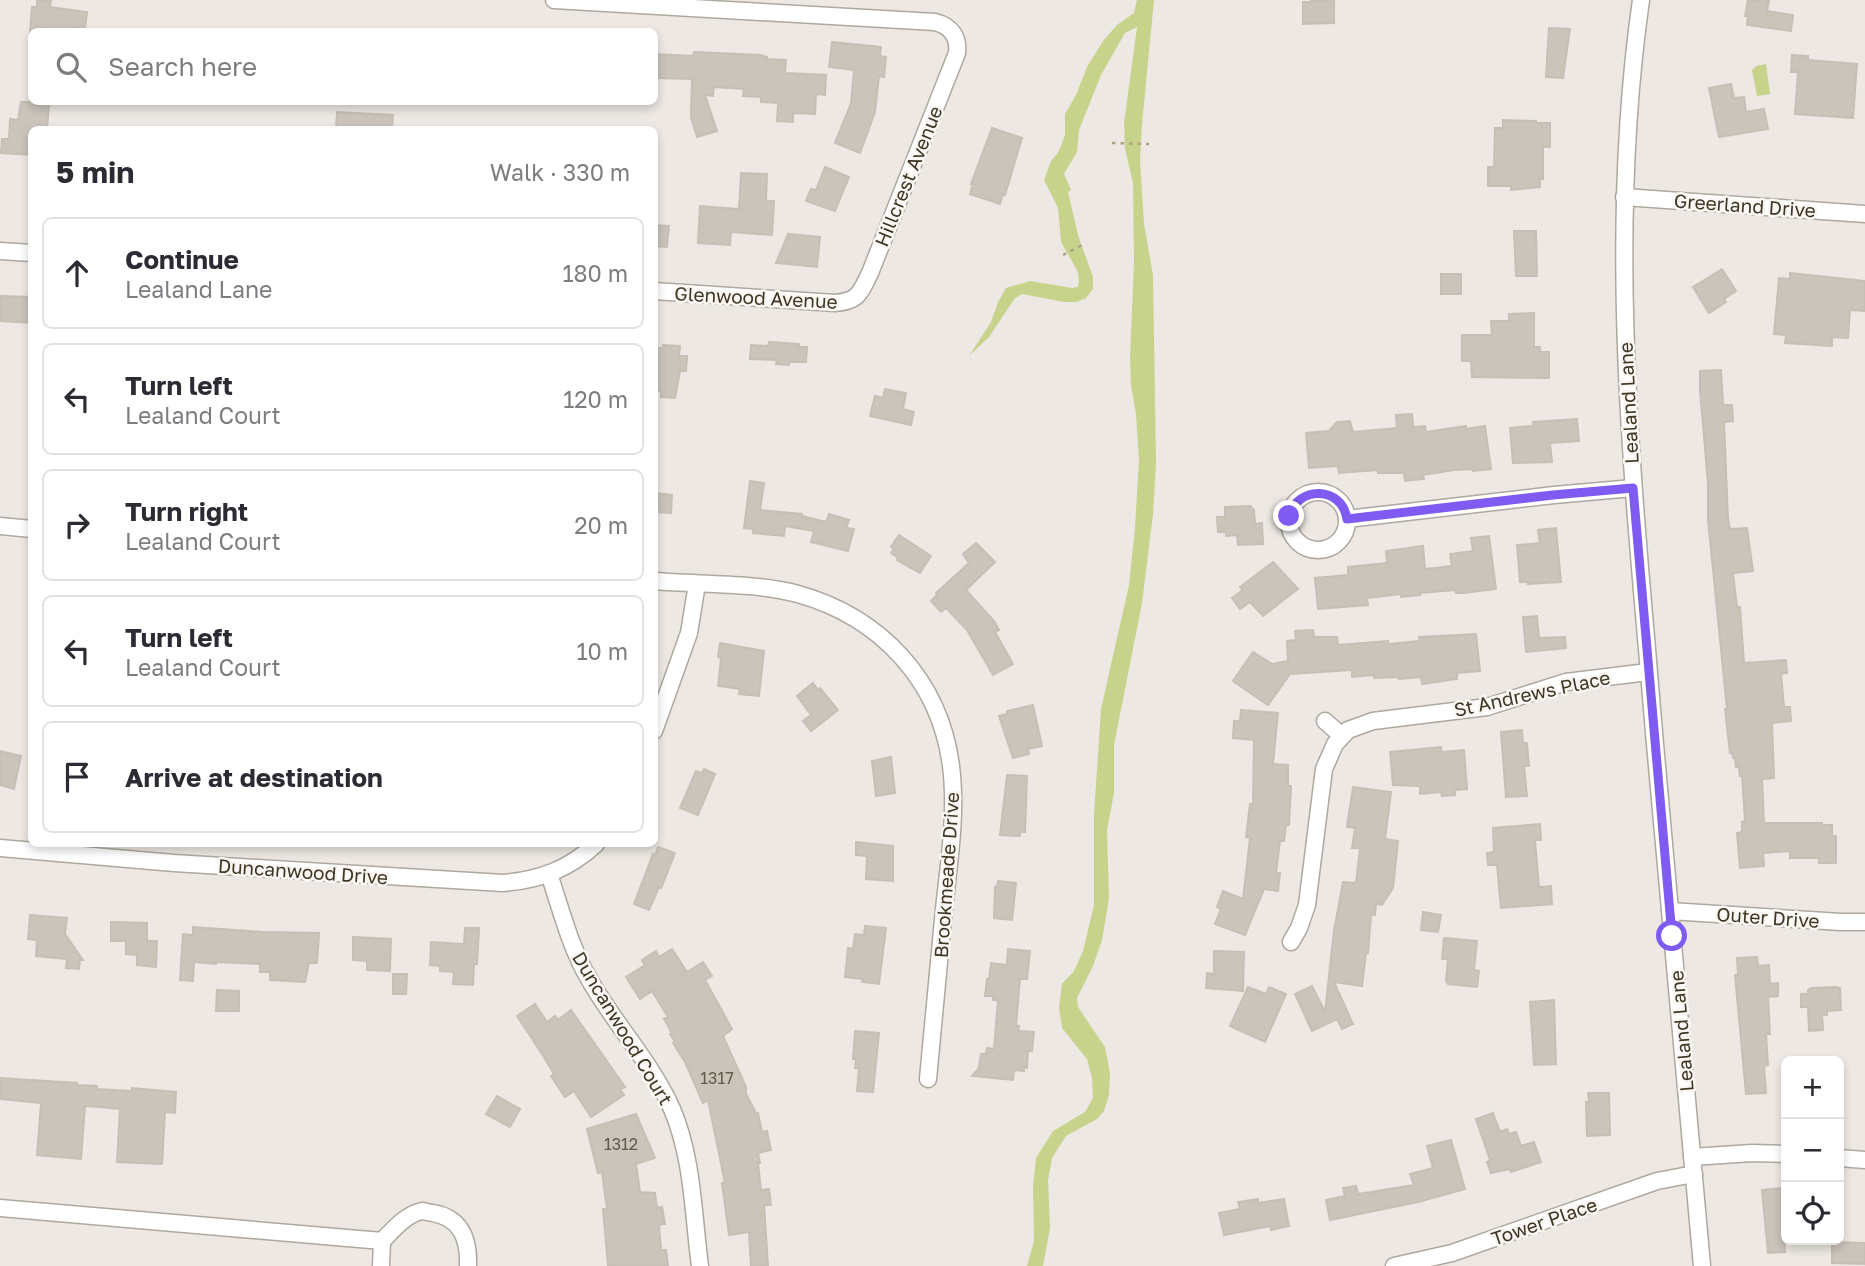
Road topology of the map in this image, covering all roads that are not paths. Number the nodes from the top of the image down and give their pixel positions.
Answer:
1 (554, 0) edge
2 (1641, 0) edge
3 (1624, 197) junction
4 (1865, 214) edge
5 (0, 251) edge
6 (28, 253) edge
7 (658, 291) edge
8 (856, 297) joint
9 (1633, 488) junction
10 (1347, 519) dead end
11 (0, 526) edge
12 (28, 528) edge
13 (658, 581) edge
14 (698, 584) junction
15 (1648, 672) junction
16 (658, 720) edge
17 (1325, 721) dead end
18 (1342, 736) junction
19 (592, 847) edge
20 (0, 848) edge
21 (549, 874) junction
22 (1670, 911) junction
23 (1865, 922) edge
24 (1291, 942) dead end
25 (928, 1079) dead end
26 (1781, 1154) edge
27 (1692, 1157) junction
28 (1844, 1158) edge
29 (1865, 1160) edge
30 (1693, 1174) junction
31 (0, 1208) edge
32 (382, 1241) junction
33 (1451, 1259) edge
34 (381, 1266) edge
35 (468, 1266) edge
36 (700, 1266) edge
37 (1394, 1266) edge
38 (1702, 1266) edge

1 - 8 street, Hillcrest Avenue
2 - 3 street, Lealand Lane
3 - 4 street, Greerland Drive
3 - 9 street, Lealand Lane
5 - 6 street
7 - 8 street, Glenwood Avenue
9 - 10 street
9 - 15 street, Lealand Lane
11 - 12 street
13 - 14 street, Brookmeade Drive
14 - 16 street
14 - 25 street, Brookmeade Drive
15 - 18 street, St Andrews Place
15 - 22 street, Lealand Lane
17 - 18 street
18 - 24 street
19 - 21 street, Duncanwood Drive
20 - 21 street, Duncanwood Drive
21 - 36 street, Duncanwood Court
22 - 23 street, Outer Drive
22 - 27 street, Lealand Lane
26 - 27 street
27 - 30 street, Lealand Lane
28 - 29 street
30 - 33 street, Tower Place
30 - 38 street, Lealand Lane
31 - 32 street
32 - 34 street
32 - 35 street
33 - 37 street, Tower Place

